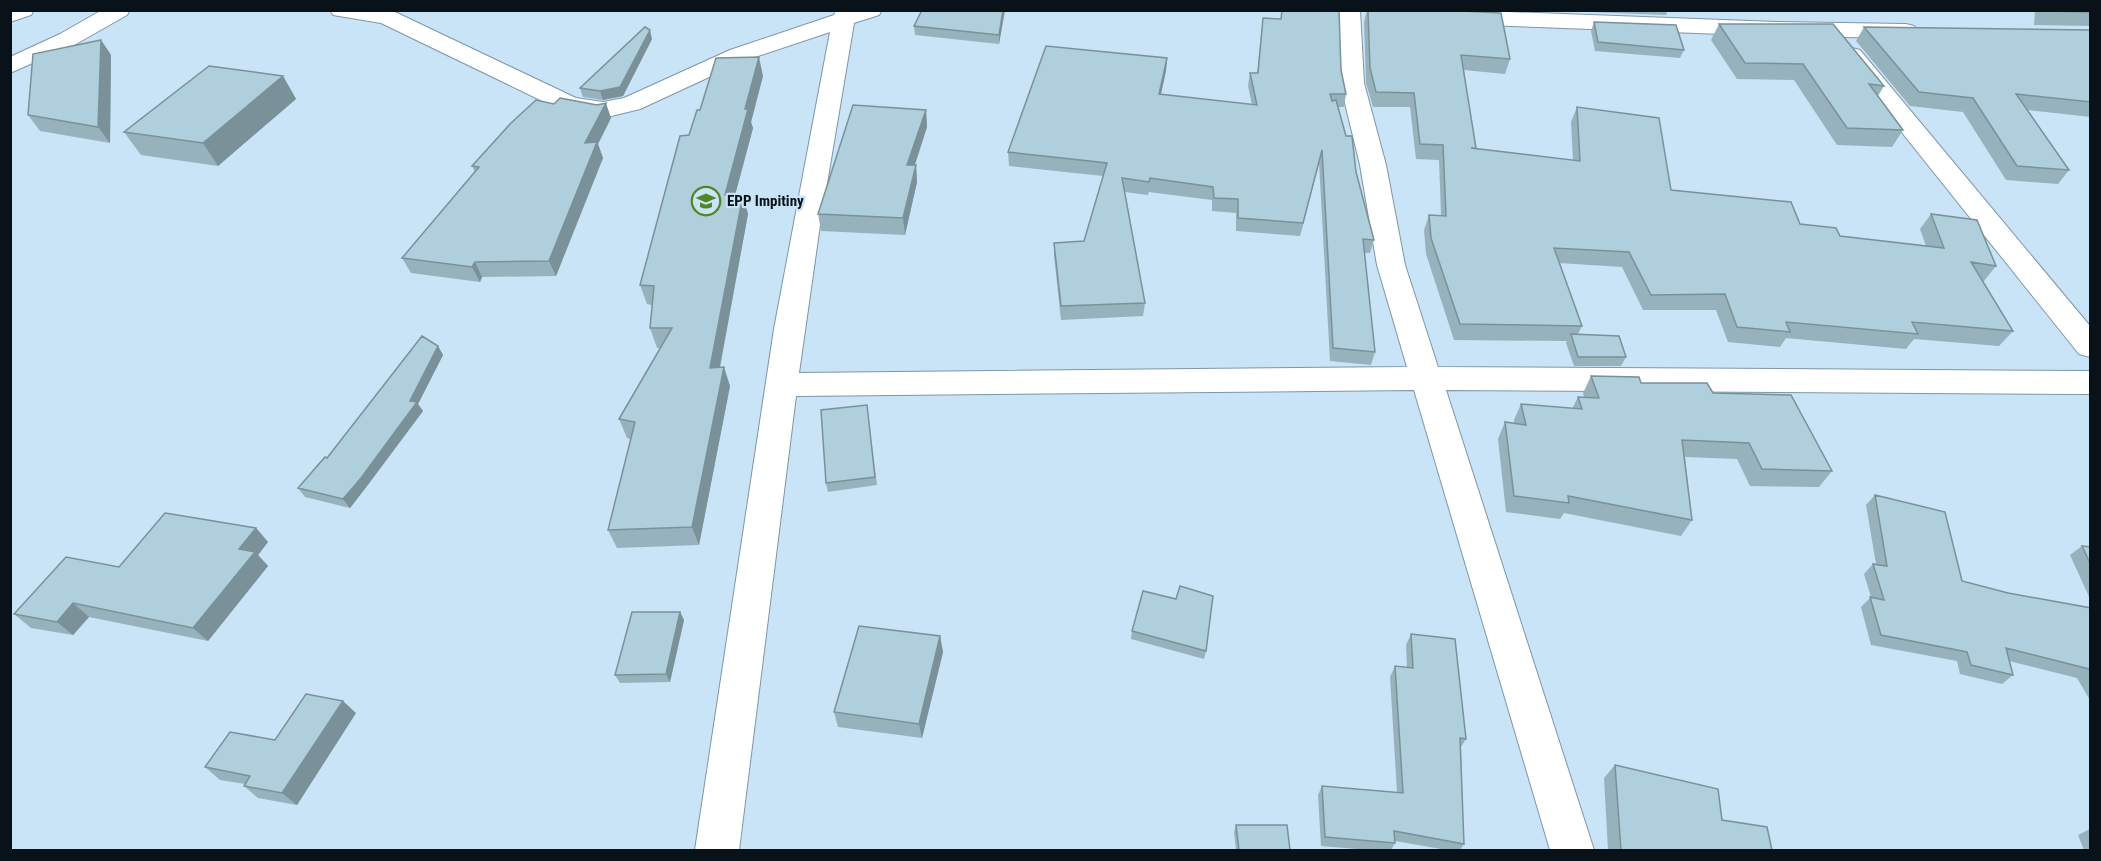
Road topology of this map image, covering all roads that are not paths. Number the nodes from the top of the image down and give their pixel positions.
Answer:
1 (23, 10) edge
2 (119, 10) edge
3 (341, 10) edge
4 (845, 12) edge
5 (1349, 13) dead end
6 (10, 15) edge
7 (1441, 16) edge
8 (1832, 30) junction
9 (1924, 31) edge
10 (10, 66) edge
11 (2091, 346) edge
12 (1424, 378) junction
13 (2091, 383) edge
14 (782, 386) junction
15 (717, 850) edge
16 (1572, 850) edge

1 - 6 street
2 - 10 street
3 - 4 street
4 - 14 street
5 - 12 street
7 - 8 street
8 - 9 street
8 - 11 street
12 - 13 street
12 - 14 street
12 - 16 street
14 - 15 street

